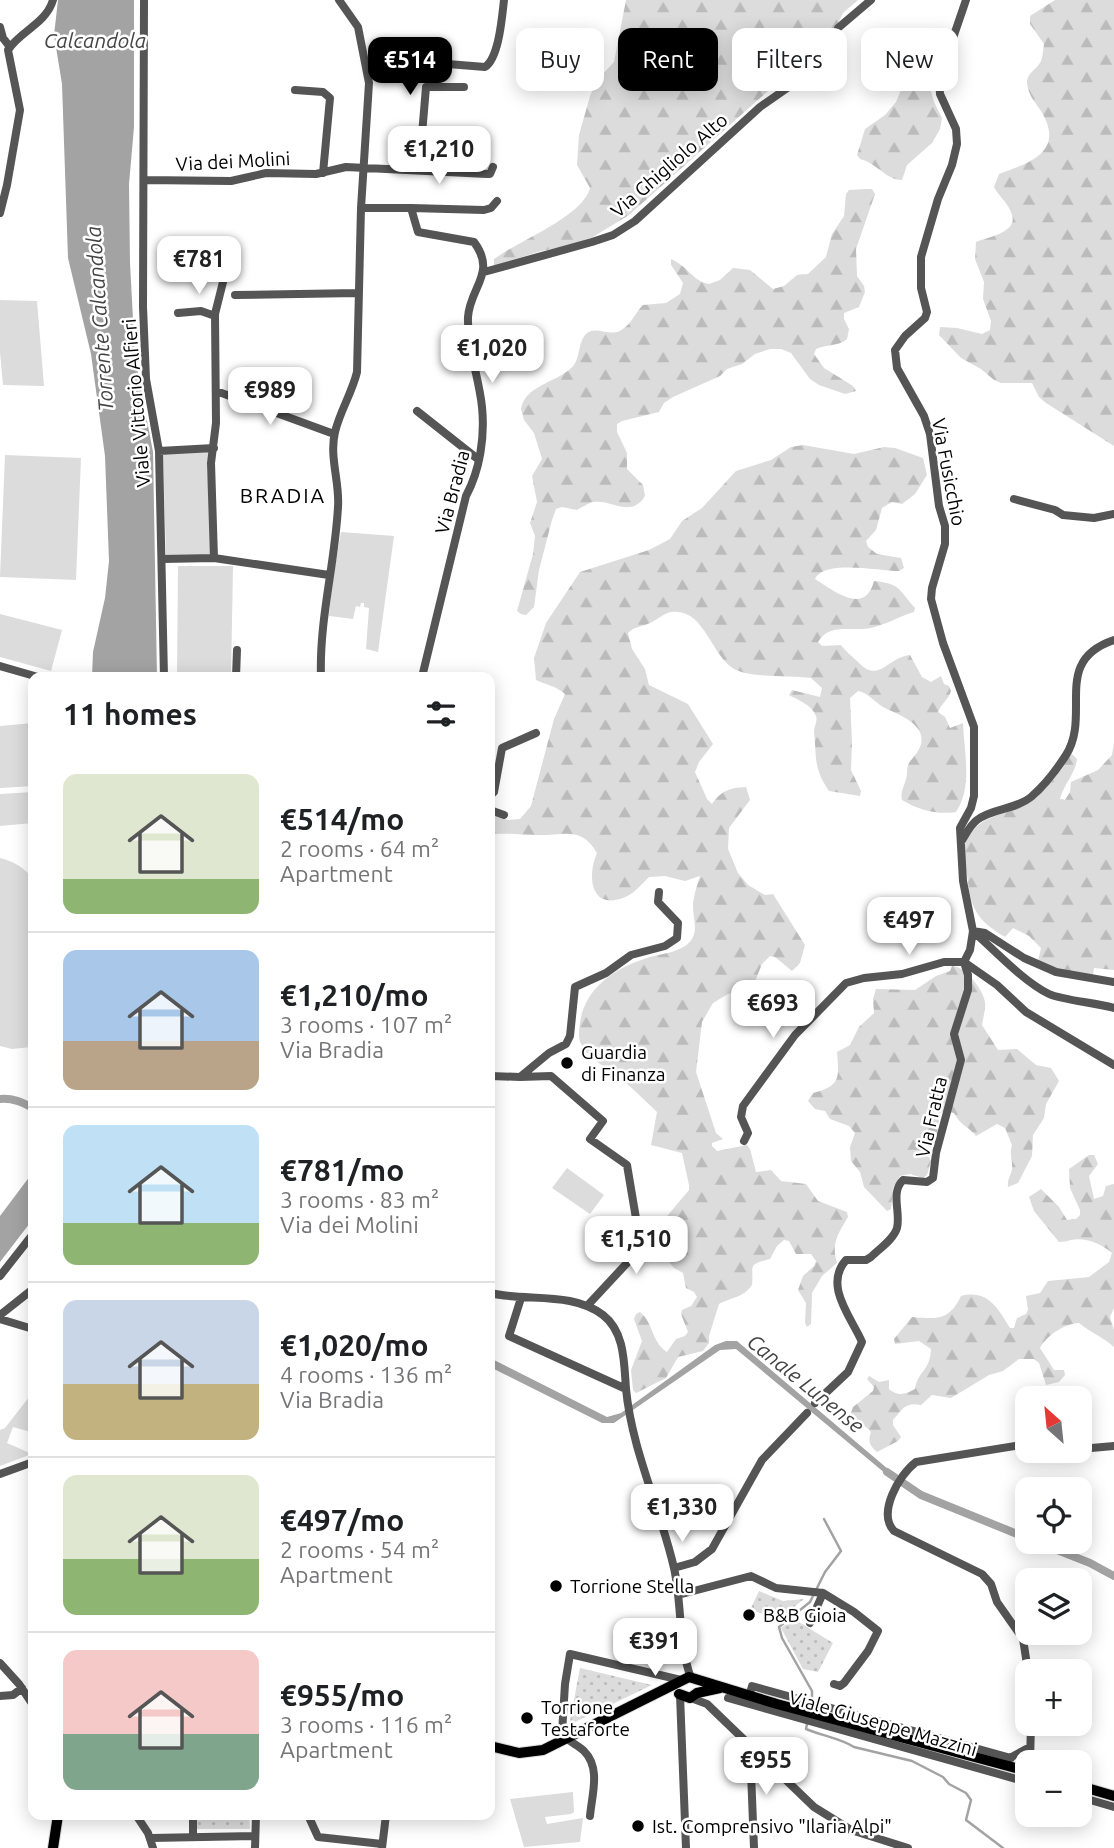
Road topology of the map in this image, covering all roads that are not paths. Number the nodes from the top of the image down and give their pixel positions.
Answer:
1 (53, 0) edge
2 (144, 0) edge
3 (339, 0) edge
4 (504, 0) edge
5 (871, 0) edge
6 (965, 0) edge
7 (0, 27) edge
8 (5, 47) edge
9 (368, 71) junction
10 (464, 87) dead end
11 (295, 90) dead end
12 (363, 167) junction
13 (493, 167) dead end
14 (419, 170) junction
15 (323, 173) junction
16 (144, 180) junction
17 (497, 201) dead end
18 (360, 208) junction
19 (411, 208) junction
20 (0, 213) edge
21 (484, 272) junction
22 (223, 282) dead end
23 (358, 293) junction
24 (235, 295) dead end
25 (178, 313) dead end
26 (215, 316) junction
27 (216, 391) junction
28 (416, 411) dead end
29 (334, 434) junction
30 (214, 448) junction
31 (159, 451) junction
32 (479, 460) junction
33 (1014, 499) dead end
34 (1114, 514) edge
35 (214, 558) junction
36 (163, 559) junction
37 (329, 575) junction
38 (1114, 640) edge
39 (237, 650) dead end
40 (0, 666) edge
41 (164, 672) edge
42 (236, 672) edge
43 (321, 672) edge
44 (423, 672) edge
45 (28, 674) edge
46 (536, 733) dead end
47 (495, 786) edge
48 (495, 812) edge
49 (504, 815) dead end
50 (960, 844) junction
51 (659, 892) dead end
52 (973, 931) junction
53 (964, 962) junction
54 (1114, 982) edge
55 (1114, 1008) edge
56 (1114, 1065) edge
57 (495, 1076) edge
58 (520, 1077) junction
59 (744, 1141) dead end
60 (28, 1240) edge
61 (0, 1276) edge
62 (28, 1293) edge
63 (495, 1294) edge
64 (521, 1298) junction
65 (587, 1306) junction
66 (0, 1317) edge
67 (28, 1327) edge
68 (626, 1389) junction
69 (815, 1403) dead end
70 (807, 1413) dead end
71 (1015, 1446) edge
72 (1114, 1446) edge
73 (1092, 1448) edge
74 (28, 1464) edge
75 (0, 1474) edge
76 (674, 1568) junction
77 (818, 1592) junction
78 (678, 1595) junction
79 (810, 1623) dead end
80 (1026, 1659) edge
81 (0, 1663) edge
82 (834, 1685) dead end
83 (22, 1688) junction
84 (687, 1689) junction
85 (0, 1696) edge
86 (28, 1697) edge
87 (728, 1698) dead end
88 (748, 1699) junction
89 (1030, 1736) edge
90 (567, 1740) junction
91 (495, 1746) edge
92 (750, 1747) junction
93 (1030, 1747) junction
94 (1029, 1750) edge
95 (1011, 1758) junction
96 (998, 1763) junction
97 (1015, 1768) edge
98 (1015, 1779) edge
99 (1092, 1790) edge
100 (1114, 1796) edge
101 (1092, 1801) edge
102 (1114, 1807) edge
103 (590, 1816) dead end
104 (57, 1820) edge
105 (139, 1820) edge
106 (193, 1820) edge
107 (256, 1820) edge
108 (310, 1820) edge
109 (385, 1820) edge
110 (193, 1836) junction
111 (255, 1836) junction
112 (151, 1838) junction
113 (382, 1846) edge
114 (52, 1848) edge
115 (153, 1848) edge
116 (256, 1848) edge
117 (686, 1848) edge
118 (754, 1848) edge
119 (908, 1848) edge

1 - 8 street
2 - 16 street, Viale Vittorio Alfieri
3 - 9 street
4 - 9 street
5 - 21 street, Via Ghigliolo Alto
6 - 50 street, Via Fusicchio
7 - 8 street
8 - 20 street
9 - 12 street
10 - 14 street
11 - 15 street
12 - 14 street, Via dei Molini
12 - 15 street, Via dei Molini
12 - 18 street
13 - 14 street, Via dei Molini
15 - 16 street, Via dei Molini
16 - 31 street, Viale Vittorio Alfieri
17 - 19 street
18 - 19 street
18 - 23 street
19 - 21 street
21 - 32 street, Via Bradia
22 - 26 street
23 - 24 street
23 - 29 street
25 - 26 street
26 - 27 street
27 - 29 street
27 - 30 street
28 - 32 street
29 - 37 street
30 - 31 street
30 - 35 street
31 - 36 street, Viale Vittorio Alfieri
32 - 44 street, Via Bradia
33 - 34 street
35 - 36 street
35 - 37 street
36 - 41 street, Viale Vittorio Alfieri
37 - 43 street
38 - 50 street
39 - 42 street
40 - 45 street
46 - 47 street
48 - 49 street
50 - 52 street
51 - 58 street
52 - 53 street
52 - 54 street
52 - 55 street
53 - 56 street
53 - 59 street
53 - 69 street, Via Fratta
57 - 58 street
58 - 65 street
60 - 61 street
62 - 66 street
63 - 64 street
64 - 65 street
64 - 68 street
65 - 68 street
66 - 67 street
68 - 76 street
70 - 76 street
71 - 80 street
72 - 73 street
74 - 75 street
76 - 78 street
77 - 78 street
77 - 79 street
77 - 82 street
78 - 84 street
81 - 83 street
83 - 85 street
83 - 86 street
84 - 88 main road, Viale Giuseppe Mazzini
84 - 90 main road
84 - 90 street, Viale Giuseppe Mazzini
84 - 92 street
84 - 117 street
87 - 88 street, Viale Giuseppe Mazzini
88 - 95 street, Viale Giuseppe Mazzini
88 - 96 main road, Viale Giuseppe Mazzini
88 - 98 street, Viale Giuseppe Mazzini
89 - 93 street
90 - 91 main road
90 - 103 street
92 - 118 street
92 - 119 street
93 - 94 street
93 - 95 street
95 - 96 street
96 - 97 main road, Viale Giuseppe Mazzini
99 - 100 main road
101 - 102 street
104 - 114 main road
105 - 112 street
106 - 110 street
107 - 111 street
108 - 113 street
109 - 113 street
110 - 111 street
110 - 112 street
111 - 116 street
112 - 115 street

